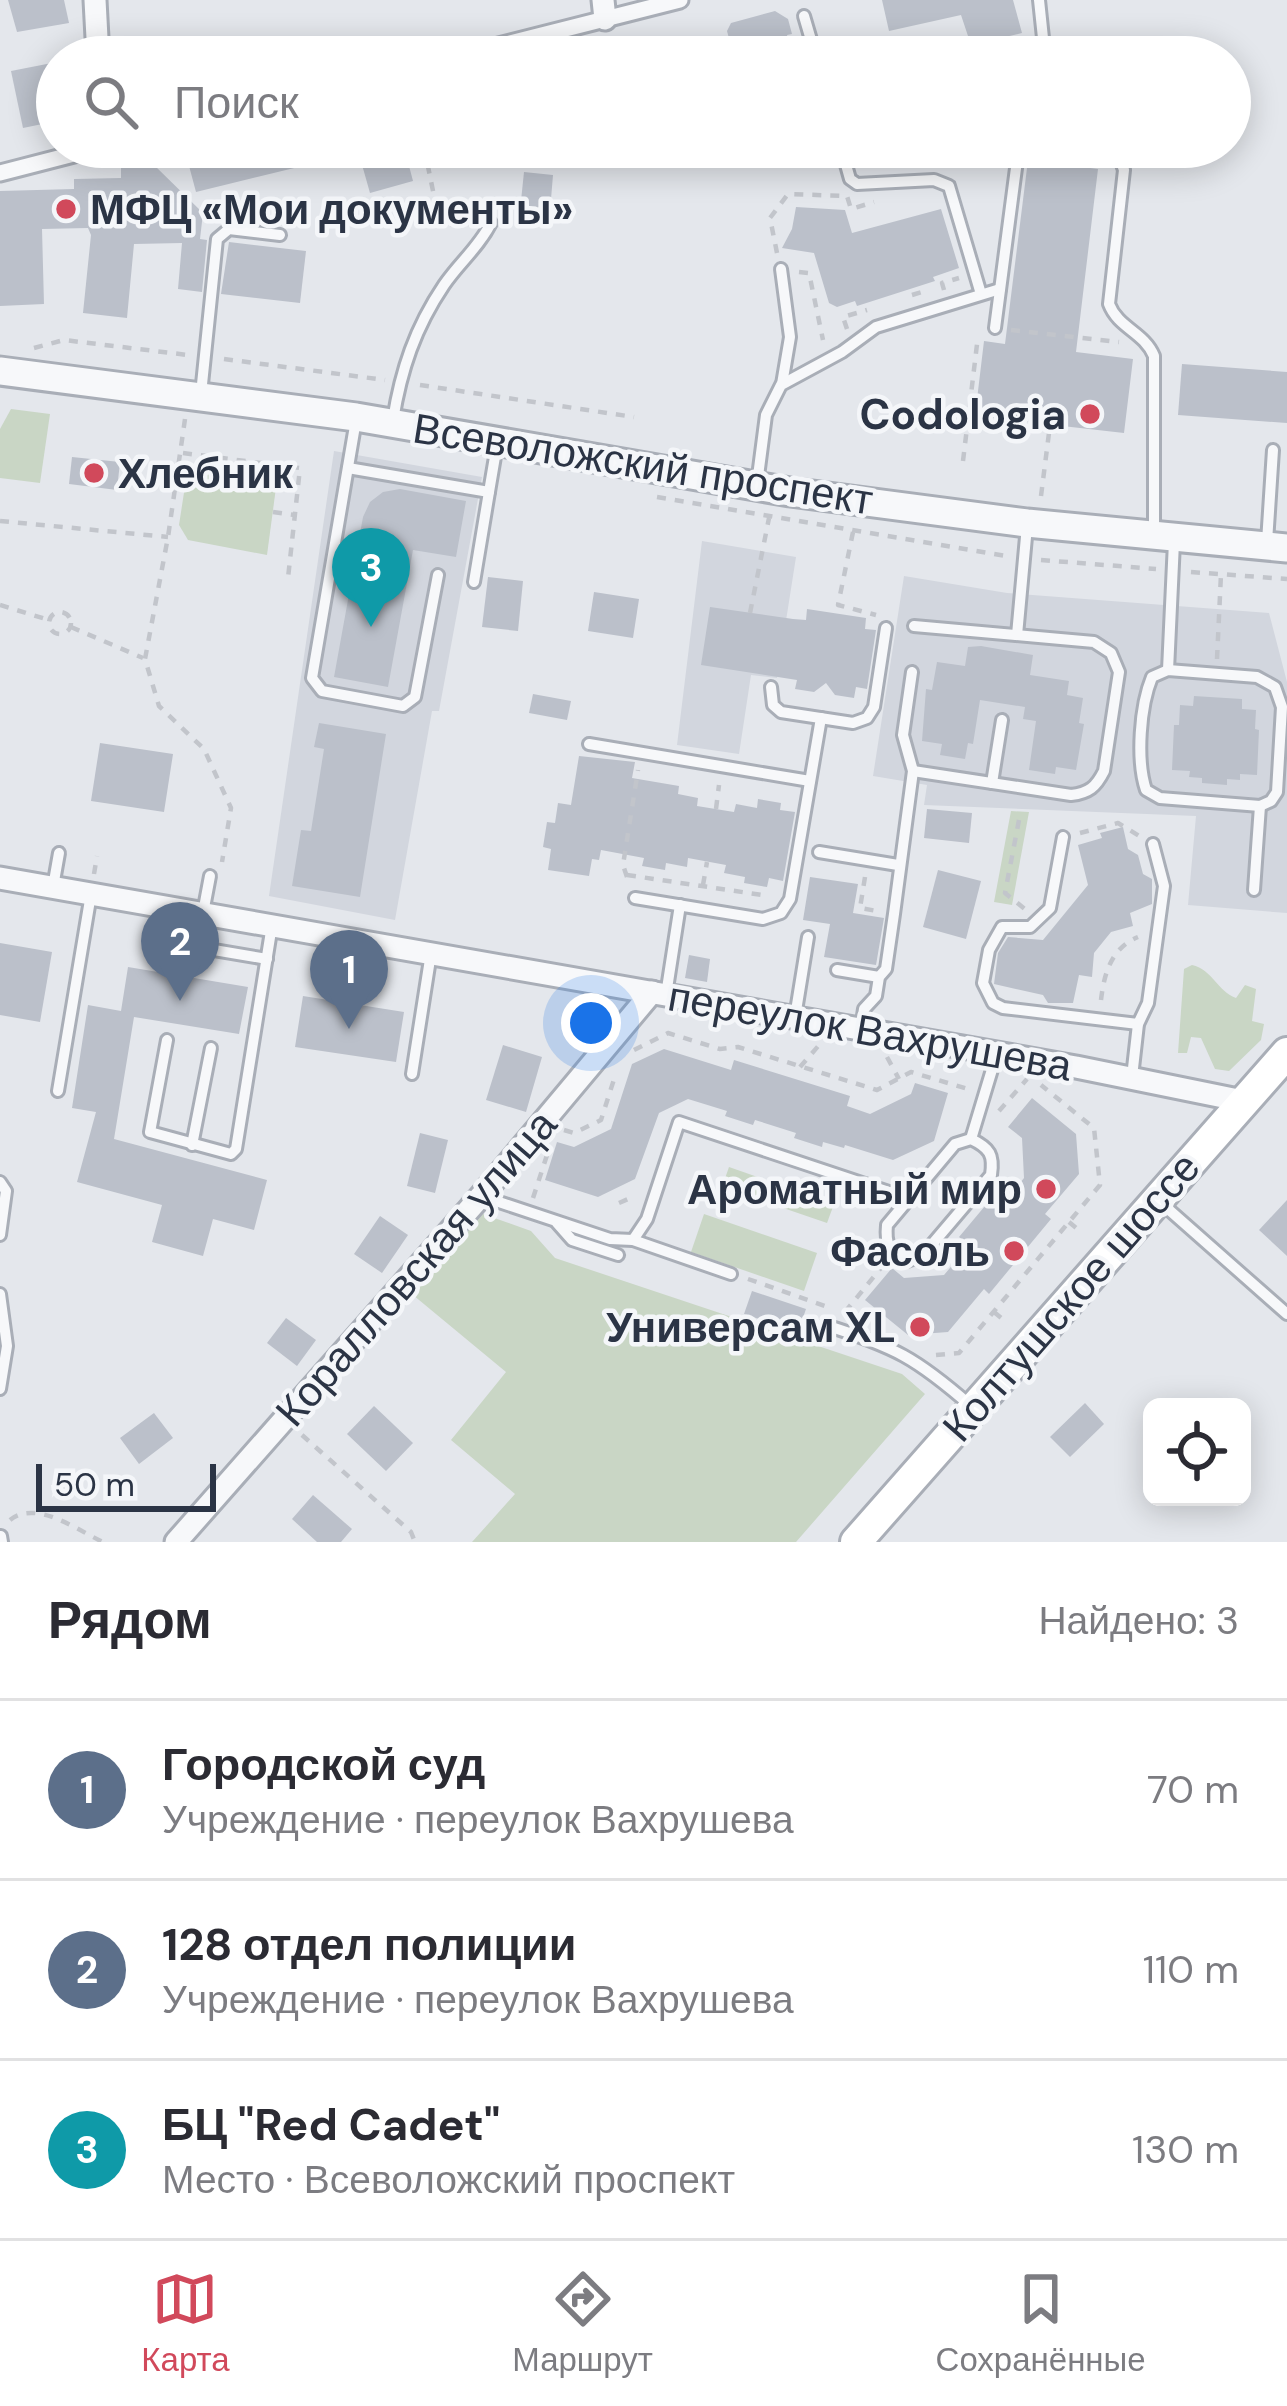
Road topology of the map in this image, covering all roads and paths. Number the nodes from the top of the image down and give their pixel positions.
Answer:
1 (95, 0) edge
2 (680, 0) edge
3 (1039, 0) edge
4 (604, 10) edge
5 (804, 16) dead end
6 (97, 36) edge
7 (522, 36) edge
8 (810, 36) edge
9 (1043, 36) edge
10 (36, 163) edge
11 (428, 168) edge
12 (847, 168) edge
13 (1016, 168) edge
14 (1123, 168) edge
15 (0, 172) edge
16 (874, 202) dead end
17 (491, 223) joint
18 (280, 235) dead end
19 (781, 269) junction
20 (1000, 289) junction
21 (981, 294) junction
22 (861, 312) dead end
23 (845, 324) dead end
24 (994, 328) junction
25 (1148, 342) junction
26 (34, 348) dead end
27 (179, 354) junction
28 (206, 356) junction
29 (828, 359) junction
30 (177, 370) dead end
31 (0, 371) edge
32 (400, 382) junction
33 (781, 385) junction
34 (193, 408) junction
35 (356, 417) junction
36 (634, 417) dead end
37 (393, 422) junction
38 (1050, 424) dead end
39 (497, 441) junction
40 (1273, 450) dead end
41 (181, 452) junction
42 (963, 461) dead end
43 (348, 468) junction
44 (756, 487) junction
45 (489, 492) junction
46 (1042, 496) dead end
47 (273, 512) dead end
48 (295, 515) junction
49 (769, 518) dead end
50 (0, 521) edge
51 (1027, 523) junction
52 (853, 532) dead end
53 (168, 537) junction
54 (1164, 537) junction
55 (1277, 547) edge
56 (1221, 574) dead end
57 (438, 575) dead end
58 (288, 578) dead end
59 (474, 582) dead end
60 (838, 604) junction
61 (0, 605) edge
62 (750, 613) dead end
63 (837, 613) dead end
64 (49, 620) junction
65 (914, 626) dead end
66 (71, 628) junction
67 (886, 628) joint
68 (1017, 635) junction
69 (145, 659) junction
70 (1168, 670) junction
71 (912, 672) dead end
72 (1216, 674) junction
73 (771, 687) dead end
74 (820, 718) junction
75 (1002, 720) dead end
76 (589, 744) dead end
77 (641, 753) junction
78 (723, 766) junction
79 (913, 771) junction
80 (810, 781) junction
81 (992, 783) junction
82 (1260, 806) junction
83 (716, 809) dead end
84 (1019, 820) dead end
85 (1063, 837) joint
86 (1153, 844) joint
87 (223, 851) dead end
88 (59, 853) dead end
89 (819, 853) dead end
90 (868, 860) junction
91 (707, 862) dead end
92 (898, 865) junction
93 (626, 874) junction
94 (210, 876) dead end
95 (0, 878) edge
96 (703, 886) junction
97 (53, 887) junction
98 (1254, 890) dead end
99 (91, 894) junction
100 (635, 898) joint
101 (790, 899) junction
102 (1017, 900) dead end
103 (680, 905) junction
104 (203, 913) junction
105 (894, 914) junction
106 (272, 925) junction
107 (1155, 933) junction
108 (808, 937) dead end
109 (155, 940) dead end
110 (431, 953) junction
111 (362, 956) dead end
112 (267, 959) junction
113 (837, 970) dead end
114 (879, 977) junction
115 (659, 993) junction
116 (353, 1004) dead end
117 (795, 1017) junction
118 (1099, 1020) junction
119 (1138, 1024) junction
120 (861, 1029) junction
121 (827, 1036) dead end
122 (167, 1040) dead end
123 (880, 1044) dead end
124 (212, 1048) dead end
125 (632, 1051) dead end
126 (998, 1053) junction
127 (1287, 1053) edge
128 (619, 1065) dead end
129 (800, 1066) junction
130 (412, 1074) dead end
131 (1029, 1076) dead end
132 (1132, 1077) junction
133 (899, 1079) junction
134 (58, 1091) dead end
135 (985, 1095) junction
136 (1243, 1101) junction
137 (996, 1115) dead end
138 (971, 1139) junction
139 (192, 1145) junction
140 (0, 1182) edge
141 (481, 1196) junction
142 (635, 1196) dead end
143 (910, 1198) junction
144 (1157, 1199) junction
145 (620, 1203) dead end
146 (529, 1212) junction
147 (554, 1220) junction
148 (1069, 1222) junction
149 (1081, 1232) dead end
150 (0, 1235) edge
151 (633, 1240) junction
152 (893, 1254) junction
153 (618, 1256) dead end
154 (731, 1274) joint
155 (0, 1294) edge
156 (994, 1312) junction
157 (1287, 1313) edge
158 (1005, 1321) dead end
159 (825, 1325) dead end
160 (910, 1357) junction
161 (0, 1390) edge
162 (973, 1408) junction
163 (285, 1419) junction
164 (18, 1514) dead end
165 (103, 1542) edge
166 (176, 1542) edge
167 (416, 1542) edge
168 (856, 1542) edge

1 - 6 street
2 - 4 street
3 - 9 lane
4 - 7 street
5 - 8 lane
10 - 15 street
11 - 17 path
12 - 21 lane
13 - 20 lane
14 - 25 lane
16 - 19 path
17 - 32 lane
18 - 28 lane
19 - 29 path
19 - 33 lane
20 - 21 lane
20 - 24 lane
21 - 29 lane
22 - 23 path
24 - 25 path
24 - 42 path
25 - 54 lane
26 - 27 path
27 - 28 path
27 - 30 path
28 - 32 path
28 - 34 lane
29 - 33 lane
31 - 34 street, Всеволожский проспект
32 - 36 path
32 - 37 lane
33 - 44 lane
34 - 35 street, Всеволожский проспект
34 - 41 path
35 - 37 street, Всеволожский проспект
35 - 43 lane
37 - 39 street, Всеволожский проспект
38 - 46 path
39 - 44 street, Всеволожский проспект
39 - 45 lane
40 - 55 lane
41 - 48 path
41 - 53 path
43 - 45 lane
43 - 57 lane
44 - 51 street, Всеволожский проспект
45 - 59 lane
47 - 48 path
48 - 58 path
49 - 62 path
50 - 53 path
51 - 54 street, Всеволожский проспект
51 - 68 lane
52 - 60 path
53 - 69 path
54 - 55 street, Всеволожский проспект
54 - 70 lane
56 - 72 path
60 - 63 path
60 - 67 path
61 - 64 path
64 - 66 path
64 - 66 path
65 - 68 lane
66 - 69 path
67 - 74 lane
68 - 81 lane
69 - 87 path
70 - 72 lane
70 - 82 lane
71 - 79 lane
72 - 82 lane
73 - 74 lane
74 - 80 lane
75 - 81 lane
76 - 77 lane
77 - 78 lane
77 - 93 path
78 - 80 lane
78 - 83 path
79 - 81 lane
79 - 92 lane
80 - 101 lane
82 - 98 lane
84 - 102 path
85 - 86 path
85 - 118 lane
86 - 107 lane
88 - 97 lane
89 - 90 lane
90 - 92 lane
90 - 105 path
91 - 96 path
92 - 105 lane
93 - 96 path
93 - 100 path
94 - 104 lane
95 - 97 street, переулок Вахрушева
96 - 101 path
97 - 99 street, переулок Вахрушева
99 - 104 street, переулок Вахрушева
99 - 134 lane
100 - 103 lane
101 - 103 lane
103 - 115 lane
104 - 106 street, переулок Вахрушева
105 - 114 lane
106 - 110 street, переулок Вахрушева
106 - 112 lane
107 - 118 path
107 - 119 lane
108 - 117 lane
109 - 112 lane
110 - 115 street, переулок Вахрушева
110 - 130 lane
111 - 116 path
112 - 139 lane
113 - 114 lane
114 - 120 lane
115 - 117 street, переулок Вахрушева
115 - 141 street, Коралловская улица
117 - 120 street, переулок Вахрушева
118 - 119 lane
119 - 132 lane
120 - 126 street, переулок Вахрушева
121 - 129 path
122 - 139 lane
123 - 133 path
124 - 139 lane
125 - 129 path
126 - 132 street, переулок Вахрушева
126 - 135 lane
127 - 136 main road, Колтушское шоссе
128 - 146 path
129 - 133 path
131 - 148 path
132 - 136 street, переулок Вахрушева
133 - 135 path
135 - 137 path
135 - 138 lane
136 - 144 main road, Колтушское шоссе
138 - 143 lane
138 - 152 lane
140 - 150 lane
141 - 146 lane
141 - 163 street, Коралловская улица
142 - 145 path
143 - 151 lane
143 - 152 lane
144 - 157 lane
144 - 162 main road, Колтушское шоссе
146 - 147 lane
147 - 151 lane
147 - 153 lane
148 - 149 path
148 - 156 path
151 - 154 lane
152 - 154 path
155 - 161 lane
156 - 158 path
156 - 160 path
159 - 160 lane
160 - 162 lane
162 - 168 main road, Колтушское шоссе
163 - 166 street, Коралловская улица
163 - 167 path
164 - 165 path

